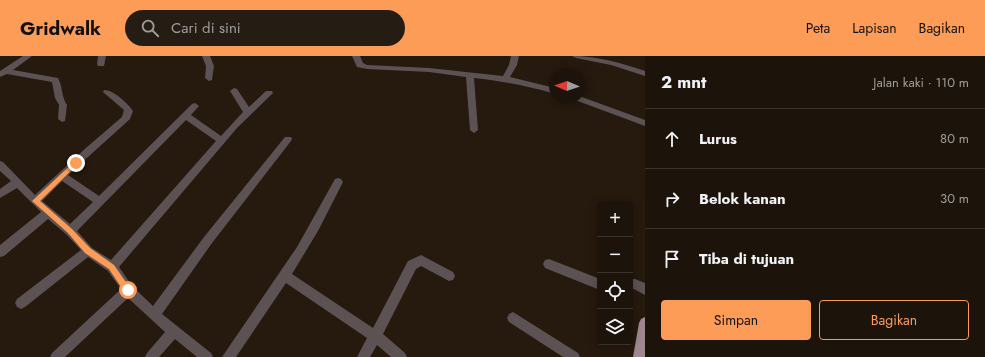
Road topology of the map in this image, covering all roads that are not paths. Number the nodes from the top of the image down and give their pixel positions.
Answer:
1 (28, 56) edge
2 (206, 56) edge
3 (356, 56) edge
4 (515, 56) edge
5 (576, 56) edge
6 (3, 73) edge
7 (645, 74) edge
8 (470, 76) junction
9 (209, 78) dead end
10 (504, 79) junction
11 (549, 89) edge
12 (234, 91) dead end
13 (107, 92) dead end
14 (269, 93) dead end
15 (585, 101) edge
16 (195, 106) dead end
17 (248, 112) junction
18 (185, 115) junction
19 (62, 119) dead end
20 (645, 123) edge
21 (474, 130) dead end
22 (288, 139) dead end
23 (222, 141) junction
24 (0, 165) edge
25 (62, 176) junction
26 (18, 182) junction
27 (338, 182) dead end
28 (0, 194) edge
29 (35, 201) junction
30 (100, 201) junction
31 (48, 213) junction
32 (70, 231) junction
33 (88, 251) junction
34 (0, 252) edge
35 (549, 264) dead end
36 (112, 267) junction
37 (285, 276) junction
38 (449, 276) dead end
39 (597, 284) edge
40 (633, 284) edge
41 (645, 289) edge
42 (128, 290) junction
43 (21, 303) dead end
44 (154, 315) junction
45 (513, 318) dead end
46 (645, 327) edge
47 (173, 332) junction
48 (375, 336) junction
49 (56, 357) edge
50 (151, 357) edge
51 (207, 357) edge
52 (228, 357) edge
53 (363, 357) edge
54 (401, 357) edge
55 (574, 357) edge
56 (638, 357) edge

1 - 6 street
2 - 9 street
3 - 8 street
4 - 10 street
5 - 7 street
6 - 19 street
8 - 10 street
8 - 21 street
10 - 11 street
12 - 17 street
13 - 25 street
14 - 17 street
15 - 20 street
16 - 18 street
17 - 23 street
18 - 23 street
18 - 30 street
22 - 44 street
23 - 36 street
24 - 26 street
25 - 29 street
25 - 30 street
26 - 28 street
26 - 29 street
27 - 37 street
29 - 31 street
30 - 32 street
31 - 32 street
31 - 34 street
32 - 33 street
33 - 36 street
33 - 43 street
35 - 39 street
36 - 42 street
37 - 48 street
37 - 52 street
38 - 48 street
40 - 41 street
42 - 44 street
42 - 49 street
44 - 47 street
45 - 55 street
46 - 56 main road
47 - 50 street
47 - 51 street
48 - 53 street
48 - 54 street

